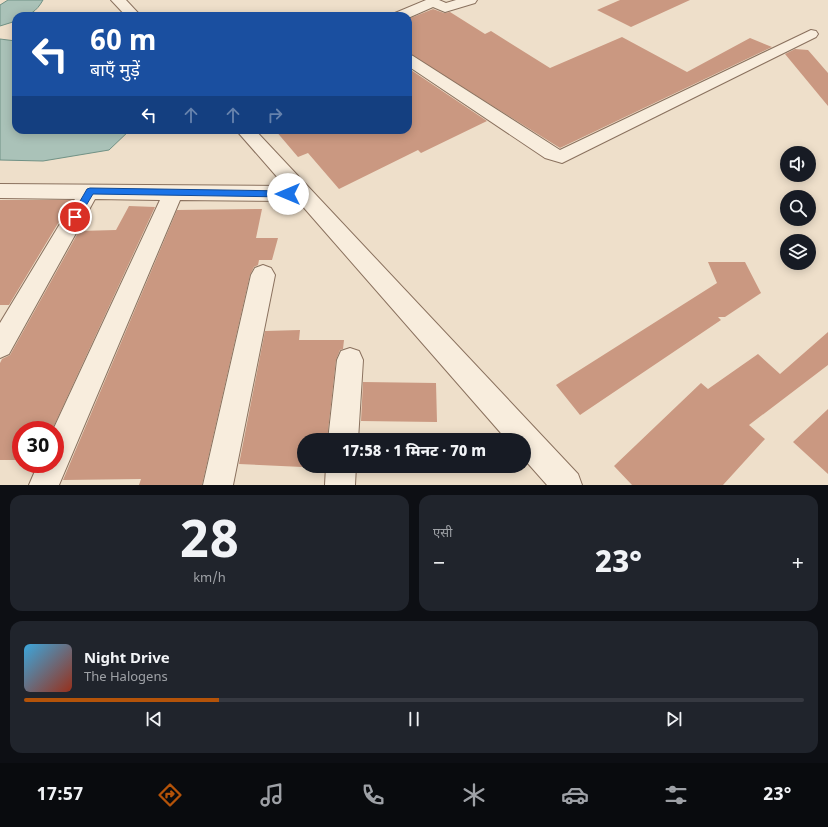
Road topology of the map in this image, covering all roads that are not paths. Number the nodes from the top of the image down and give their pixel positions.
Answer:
1 (118, 0) edge
2 (470, 0) edge
3 (130, 12) edge
4 (409, 12) edge
5 (811, 34) dead end
6 (412, 62) edge
7 (249, 134) edge
8 (0, 191) edge
9 (90, 191) junction
10 (173, 193) junction
11 (303, 194) junction
12 (263, 275) dead end
13 (0, 346) edge
14 (350, 360) dead end
15 (344, 433) edge
16 (64, 440) edge
17 (49, 473) edge
18 (341, 473) edge
19 (44, 485) edge
20 (218, 485) edge
21 (340, 485) edge
22 (567, 485) edge

1 - 3 street
2 - 4 street
5 - 6 street
7 - 11 street
8 - 9 street
9 - 10 street
9 - 13 street
10 - 11 street
10 - 16 street
11 - 22 street
12 - 20 street
14 - 15 street
17 - 19 street
18 - 21 street

